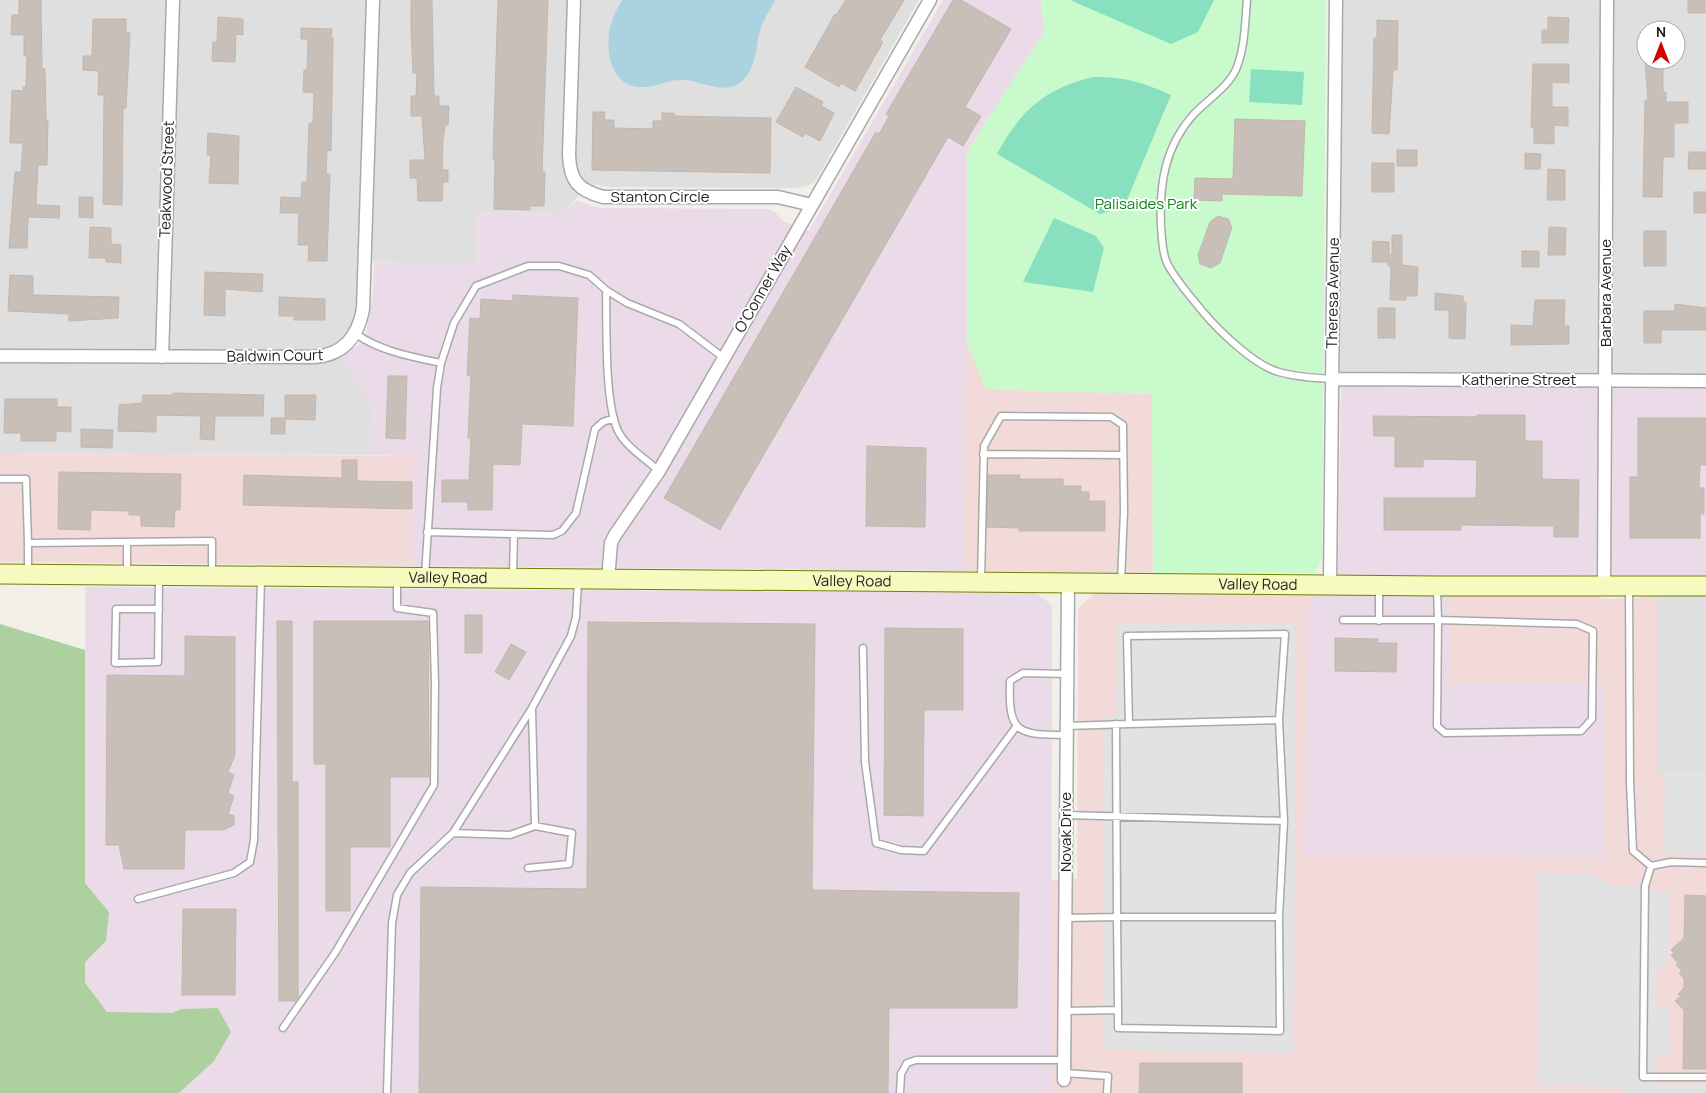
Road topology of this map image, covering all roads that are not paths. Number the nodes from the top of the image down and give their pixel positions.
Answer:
1 (173, 0) edge
2 (374, 0) edge
3 (574, 0) edge
4 (930, 0) edge
5 (1247, 0) edge
6 (1336, 0) edge
7 (1607, 0) edge
8 (812, 205) junction
9 (606, 290) junction
10 (356, 334) junction
11 (0, 356) edge
12 (162, 357) junction
13 (724, 358) junction
14 (441, 363) junction
15 (1332, 379) junction
16 (1605, 381) junction
17 (1706, 381) edge
18 (614, 418) junction
19 (984, 454) junction
20 (1124, 455) junction
21 (659, 471) junction
22 (0, 479) edge
23 (427, 532) junction
24 (514, 534) junction
25 (127, 542) junction
26 (28, 543) junction
27 (0, 574) edge
28 (28, 574) junction
29 (127, 576) junction
30 (159, 576) junction
31 (212, 576) junction
32 (261, 577) junction
33 (397, 578) junction
34 (425, 578) junction
35 (512, 579) junction
36 (578, 580) junction
37 (608, 580) junction
38 (981, 583) junction
39 (1068, 583) junction
40 (1122, 584) junction
41 (1330, 585) junction
42 (1379, 586) junction
43 (1437, 586) junction
44 (1604, 586) junction
45 (1629, 586) junction
46 (1706, 586) edge
47 (158, 608) junction
48 (1343, 620) dead end
49 (1438, 620) junction
50 (1379, 621) junction
51 (863, 648) dead end
52 (1067, 674) junction
53 (532, 708) junction
54 (1279, 720) junction
55 (1116, 724) junction
56 (1129, 724) junction
57 (1016, 727) junction
58 (1066, 730) junction
59 (1066, 815) junction
60 (1116, 816) junction
61 (1284, 821) junction
62 (535, 826) junction
63 (453, 833) junction
64 (1706, 863) edge
65 (1651, 866) junction
66 (528, 868) dead end
67 (138, 899) dead end
68 (1117, 917) junction
69 (1279, 917) junction
70 (1065, 918) junction
71 (1118, 1010) junction
72 (1064, 1011) junction
73 (283, 1028) dead end
74 (1064, 1071) junction
75 (1706, 1077) edge
76 (387, 1093) edge
77 (900, 1093) edge
78 (1106, 1093) edge

1 - 12 street, Teakwood Street
2 - 10 street
3 - 8 street, Stanton Circle
4 - 8 street, O'Conner Way
5 - 15 lane
6 - 15 street, Theresa Avenue
7 - 16 street, Barbara Avenue
8 - 13 street, O'Conner Way
9 - 13 lane
9 - 14 lane
9 - 18 lane
10 - 12 street, Baldwin Court
10 - 14 lane
11 - 12 street, Baldwin Court
13 - 21 street, O'Conner Way
14 - 23 lane
15 - 16 street, Katherine Street
15 - 41 street, Theresa Avenue
16 - 17 street, Katherine Street
16 - 44 street, Barbara Avenue
18 - 21 lane
18 - 24 lane
19 - 20 lane
19 - 20 lane
19 - 38 lane
20 - 40 lane
21 - 37 street, O'Conner Way
22 - 26 lane
23 - 24 lane
23 - 34 lane
24 - 35 lane
25 - 26 lane
25 - 29 lane
25 - 31 lane
26 - 28 lane
27 - 28 main road, Valley Road
28 - 29 main road, Valley Road
29 - 30 main road, Valley Road
30 - 31 main road, Valley Road
30 - 47 lane
31 - 32 main road, Valley Road
32 - 33 main road, Valley Road
32 - 67 lane
33 - 34 main road, Valley Road
33 - 73 lane
34 - 35 main road, Valley Road
35 - 36 main road, Valley Road
36 - 37 main road, Valley Road
36 - 53 lane
37 - 38 main road, Valley Road
38 - 39 main road, Valley Road
39 - 40 main road, Valley Road
39 - 52 street, Novak Drive
40 - 41 main road, Valley Road
41 - 42 main road, Valley Road
42 - 43 main road, Valley Road
42 - 50 lane
43 - 44 main road, Valley Road
43 - 49 lane
44 - 45 main road, Valley Road
45 - 46 main road, Valley Road
45 - 65 lane
47 - 47 lane
48 - 50 lane
49 - 49 lane
49 - 50 lane
51 - 57 lane
52 - 57 lane
52 - 58 street, Novak Drive
53 - 62 lane
53 - 63 lane
54 - 56 lane
54 - 56 lane
54 - 61 lane
55 - 56 lane
55 - 58 lane
55 - 60 lane
57 - 58 lane
58 - 59 street, Novak Drive
59 - 60 lane
59 - 70 street, Novak Drive
60 - 61 lane
60 - 68 lane
61 - 69 lane
62 - 63 lane
62 - 66 lane
63 - 76 lane
64 - 65 lane
65 - 75 lane
68 - 69 lane
68 - 70 lane
68 - 71 lane
69 - 71 lane
70 - 72 street, Novak Drive
71 - 72 lane
72 - 74 street, Novak Drive
74 - 77 lane
74 - 78 lane

